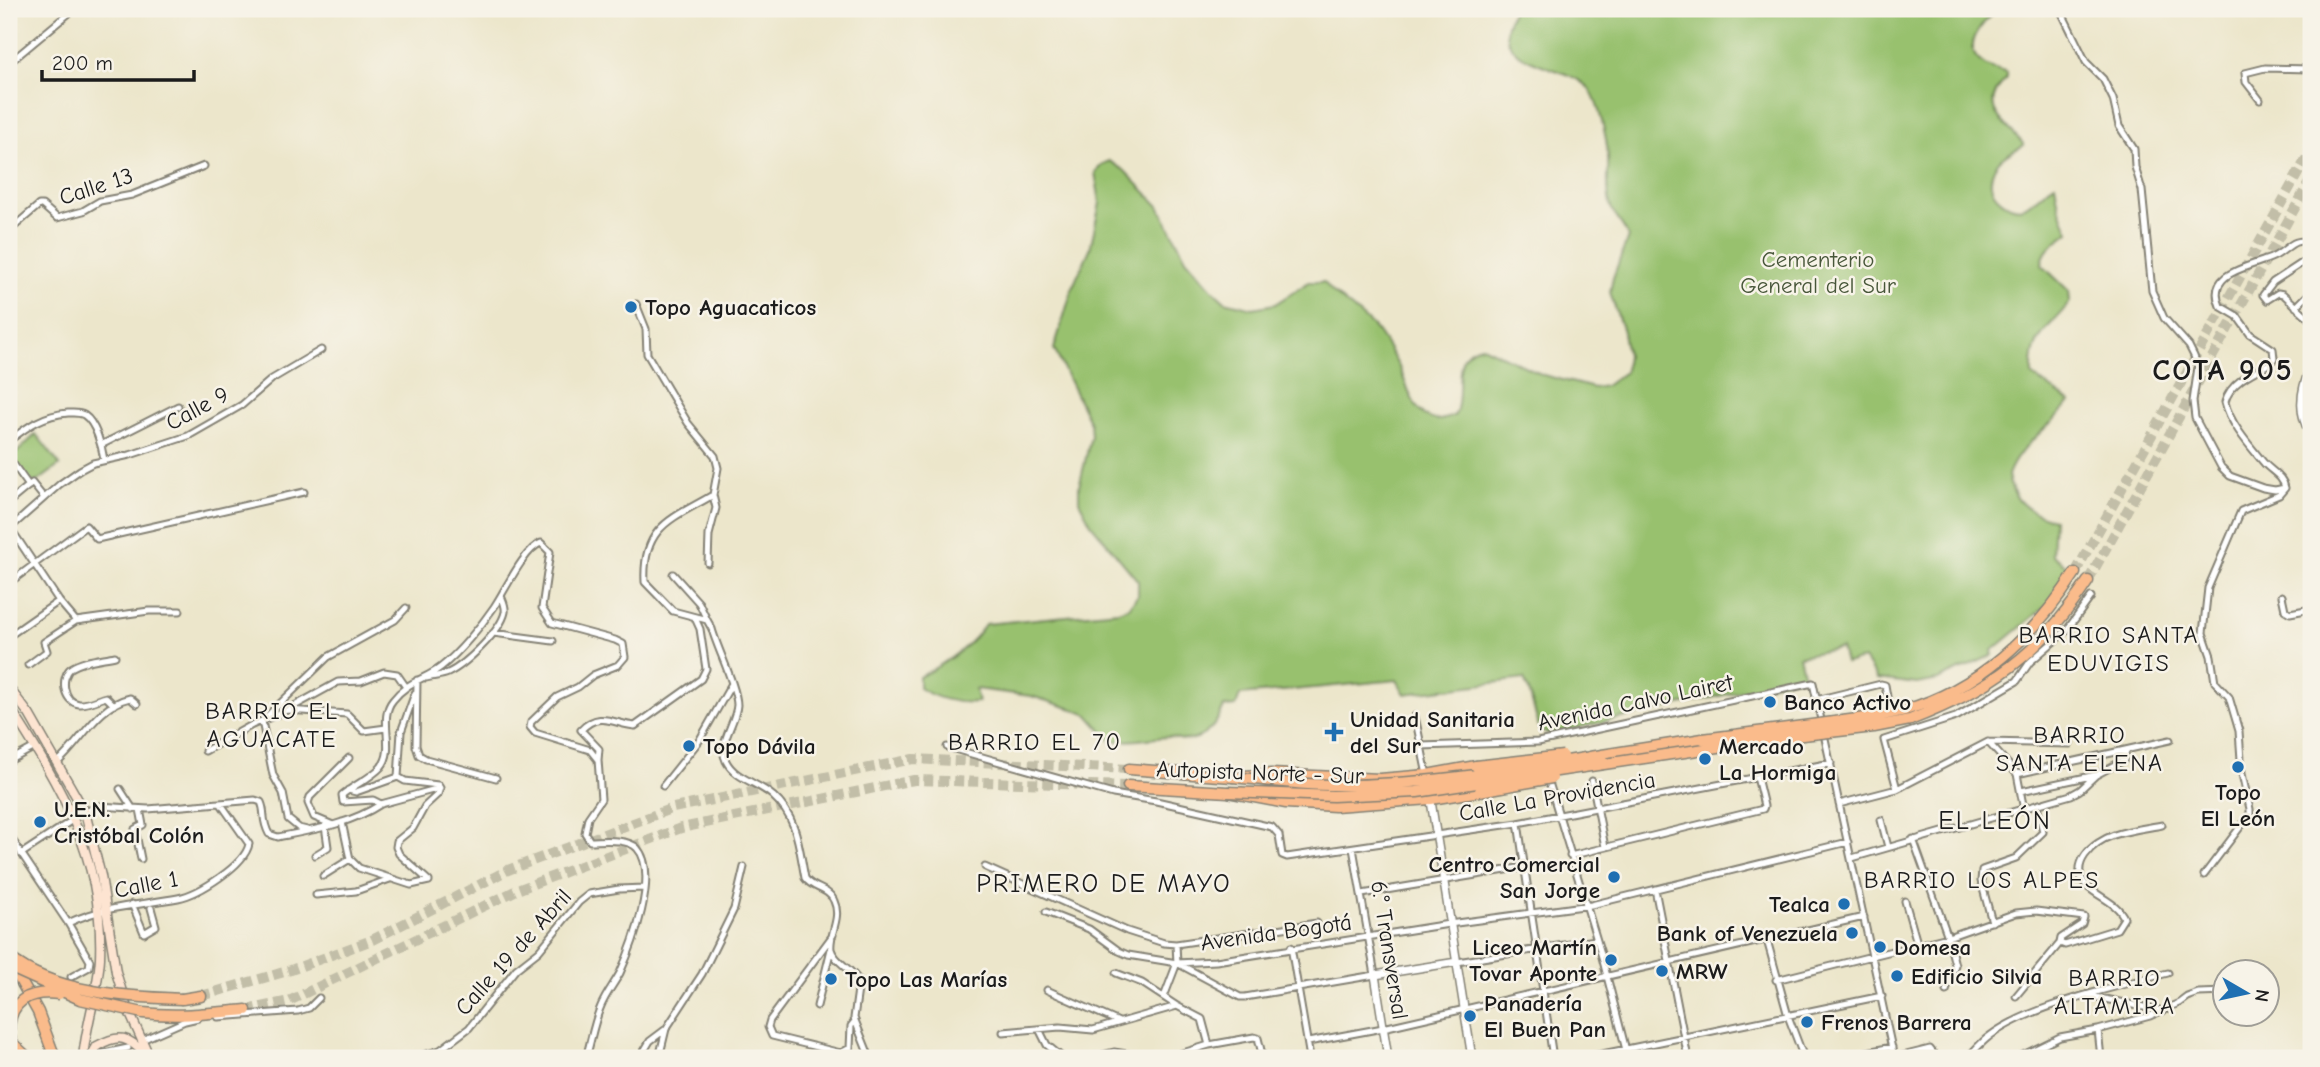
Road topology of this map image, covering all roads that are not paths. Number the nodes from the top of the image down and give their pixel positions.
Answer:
1 (74, 9) edge
2 (2060, 9) edge
3 (9, 63) edge
4 (2311, 68) edge
5 (2311, 83) edge
6 (2260, 100) dead end
7 (204, 166) dead end
8 (9, 230) edge
9 (2311, 242) edge
10 (2311, 257) edge
11 (2311, 292) edge
12 (636, 304) dead end
13 (2296, 307) junction
14 (2311, 320) edge
15 (321, 350) dead end
16 (2311, 367) edge
17 (178, 406) dead end
18 (2311, 435) edge
19 (9, 442) edge
20 (101, 445) junction
21 (9, 458) edge
22 (104, 460) junction
23 (29, 485) junction
24 (2285, 488) junction
25 (304, 492) dead end
26 (713, 495) junction
27 (44, 498) junction
28 (9, 502) edge
29 (9, 527) edge
30 (708, 564) dead end
31 (36, 565) junction
32 (2075, 573) tunnel mouth
33 (673, 574) dead end
34 (2088, 581) tunnel mouth
35 (9, 583) edge
36 (502, 596) junction
37 (2282, 596) dead end
38 (2091, 597) dead end
39 (59, 601) junction
40 (406, 608) dead end
41 (2311, 609) edge
42 (180, 611) dead end
43 (695, 618) junction
44 (706, 620) junction
45 (76, 621) junction
46 (493, 633) junction
47 (9, 636) edge
48 (553, 641) dead end
49 (115, 656) dead end
50 (28, 665) dead end
51 (415, 680) junction
52 (732, 685) junction
53 (406, 687) junction
54 (9, 688) edge
55 (416, 691) junction
56 (1816, 700) junction
57 (137, 704) dead end
58 (114, 705) junction
59 (9, 706) edge
60 (287, 710) junction
61 (1907, 715) junction
62 (1415, 716) dead end
63 (262, 721) junction
64 (386, 728) junction
65 (1895, 737) junction
66 (2170, 740) dead end
67 (1538, 742) junction
68 (1988, 742) junction
69 (2070, 744) dead end
70 (1420, 746) junction
71 (35, 747) junction
72 (947, 747) dead end
73 (2126, 750) junction
74 (205, 751) dead end
75 (1602, 755) junction
76 (349, 758) dead end
77 (598, 760) junction
78 (9, 761) edge
79 (58, 762) junction
80 (1831, 763) junction
81 (1580, 768) junction
82 (1129, 769) tunnel mouth
83 (2017, 774) junction
84 (1427, 775) junction
85 (2096, 775) junction
86 (398, 777) junction
87 (1233, 777) junction
88 (1757, 777) junction
89 (496, 778) dead end
90 (1592, 781) dead end
91 (663, 786) dead end
92 (1128, 786) tunnel mouth
93 (440, 788) junction
94 (120, 789) dead end
95 (1898, 789) junction
96 (348, 790) junction
97 (2021, 790) junction
98 (1228, 792) junction
99 (1431, 799) junction
100 (221, 804) junction
101 (381, 804) junction
102 (1839, 804) junction
103 (2037, 805) junction
104 (1597, 807) junction
105 (137, 809) junction
106 (2024, 810) junction
107 (85, 812) junction
108 (1558, 816) junction
109 (74, 819) junction
110 (132, 820) dead end
111 (1881, 820) dead end
112 (342, 822) junction
113 (1518, 823) junction
114 (2162, 825) dead end
115 (329, 826) junction
116 (135, 829) junction
117 (310, 831) junction
118 (9, 835) edge
119 (1436, 835) junction
120 (1913, 839) junction
121 (1848, 842) junction
122 (1888, 846) junction
123 (1605, 847) junction
124 (1353, 848) junction
125 (21, 854) junction
126 (315, 855) dead end
127 (1570, 856) junction
128 (1852, 858) junction
129 (141, 859) dead end
130 (350, 859) junction
131 (744, 867) dead end
132 (985, 867) dead end
133 (1524, 867) junction
134 (2204, 875) dead end
135 (323, 876) dead end
136 (390, 878) junction
137 (1443, 880) junction
138 (644, 888) junction
139 (1655, 889) junction
140 (1362, 894) junction
141 (316, 895) dead end
142 (1905, 901) dead end
143 (132, 904) junction
144 (1585, 905) junction
145 (150, 908) dead end
146 (101, 910) junction
147 (1532, 911) junction
148 (1046, 912) dead end
149 (1864, 917) junction
150 (1992, 922) junction
151 (68, 923) junction
152 (1317, 923) dead end
153 (1449, 923) junction
154 (833, 935) junction
155 (1369, 936) junction
156 (1948, 937) junction
157 (1596, 940) junction
158 (1767, 940) junction
159 (1917, 943) junction
160 (2060, 943) junction
161 (1176, 944) junction
162 (1292, 947) junction
163 (831, 949) junction
164 (1536, 950) junction
165 (1873, 956) junction
166 (9, 958) edge
167 (1177, 962) junction
168 (1457, 962) junction
169 (1669, 962) junction
170 (9, 967) edge
171 (1116, 973) dead end
172 (2168, 973) dead end
173 (1376, 975) junction
174 (71, 977) dead end
175 (1606, 978) junction
176 (1776, 980) junction
177 (1299, 988) junction
178 (1047, 990) dead end
179 (1946, 991) dead end
180 (1543, 992) junction
181 (2212, 992) edge
182 (2087, 995) junction
183 (201, 996) tunnel mouth
184 (1882, 996) junction
185 (2016, 996) dead end
186 (1164, 998) junction
187 (80, 999) junction
188 (319, 999) dead end
189 (817, 1006) dead end
190 (1177, 1006) junction
191 (246, 1010) tunnel mouth
192 (1465, 1010) junction
193 (2163, 1011) junction
194 (1788, 1017) junction
195 (855, 1021) junction
196 (1119, 1023) junction
197 (1384, 1028) junction
198 (666, 1029) junction
199 (1039, 1029) junction
200 (2098, 1030) junction
201 (1003, 1032) dead end
202 (9, 1033) edge
203 (1684, 1038) junction
204 (142, 1040) junction
205 (1308, 1042) junction
206 (1209, 1045) junction
207 (1892, 1047) junction
208 (128, 1048) dead end
209 (1625, 1049) junction
210 (2167, 1055) dead end
211 (28, 1058) edge
212 (55, 1058) edge
213 (88, 1058) edge
214 (150, 1058) edge
215 (414, 1058) edge
216 (586, 1058) edge
217 (640, 1058) edge
218 (659, 1058) edge
219 (870, 1058) edge
220 (1063, 1058) edge
221 (1100, 1058) edge
222 (1152, 1058) edge
223 (1166, 1058) edge
224 (1264, 1058) edge
225 (1310, 1058) edge
226 (1388, 1058) edge
227 (1472, 1058) edge
228 (1553, 1058) edge
229 (1583, 1058) edge
230 (1628, 1058) edge
231 (1688, 1058) edge
232 (1804, 1058) edge
233 (1837, 1058) edge
234 (1894, 1058) edge
235 (1937, 1058) edge
236 (1967, 1058) edge
237 (2017, 1058) edge
238 (2101, 1058) edge
239 (2154, 1058) edge

1 - 3 street
2 - 24 street
4 - 5 street
4 - 6 street
7 - 8 street, Calle 13
9 - 24 street
10 - 13 street
11 - 13 street
12 - 26 street
13 - 14 street
15 - 22 street, Calle 9
16 - 18 street
17 - 20 street
19 - 20 street
20 - 22 street
21 - 23 street
22 - 27 street, Calle 9
23 - 27 street
23 - 28 street
24 - 134 street
25 - 31 street
26 - 30 street
26 - 43 street
27 - 29 street, Calle 9
29 - 31 street
31 - 35 street
31 - 39 street
32 - 61 highway, Autopista Norte - Sur
33 - 44 street
34 - 61 highway, Autopista Norte - Sur
36 - 46 street
36 - 51 street
36 - 77 street
37 - 41 street
38 - 65 street
39 - 45 street
39 - 47 street
40 - 63 street
42 - 45 street
43 - 44 street
43 - 77 street
44 - 52 street
45 - 50 street
46 - 48 street
46 - 51 street
49 - 58 street
51 - 53 street
51 - 55 street
52 - 91 street
52 - 154 street
53 - 60 street
53 - 64 street
54 - 79 main road
55 - 86 street
55 - 89 street
56 - 65 street
56 - 67 street, Avenida Calvo Lairet
56 - 80 street
57 - 58 street
58 - 79 street
59 - 71 main road
60 - 63 street
60 - 64 street
61 - 75 highway, Autopista Norte - Sur, bridge
61 - 81 highway, Autopista Norte - Sur, bridge
62 - 70 street
63 - 74 street
63 - 117 street
64 - 96 street
65 - 95 street
66 - 73 street
67 - 70 street, Avenida Calvo Lairet
67 - 108 street
68 - 69 street
68 - 83 street
68 - 95 street
70 - 84 street
71 - 78 street
71 - 109 main road
72 - 124 street, Calle La Providencia
73 - 83 street
73 - 85 street
75 - 84 highway, bridge
75 - 87 highway, Autopista Norte - Sur, bridge
76 - 115 street
77 - 138 street
79 - 107 main road
80 - 88 street, Calle La Providencia
80 - 102 street
81 - 98 highway, Autopista Norte - Sur, bridge
81 - 99 highway, bridge
82 - 87 highway, Autopista Norte - Sur
83 - 97 street
84 - 87 highway, bridge
84 - 99 street
85 - 97 street
85 - 103 street
86 - 93 street
86 - 96 street
88 - 104 street, Calle La Providencia
88 - 123 street
90 - 104 street
92 - 98 highway, Autopista Norte - Sur
93 - 101 street
93 - 136 street
94 - 105 street
95 - 102 street
96 - 101 street
97 - 106 street
98 - 99 highway, bridge
99 - 119 street
100 - 105 street
100 - 117 street
100 - 143 street, Calle 1
101 - 112 street
102 - 121 street
103 - 106 street
103 - 150 street
104 - 108 street, Calle La Providencia
104 - 123 street
105 - 107 street
105 - 116 street
106 - 120 street
107 - 146 main road
108 - 113 street, Calle La Providencia
108 - 127 street
109 - 125 street
109 - 146 main road
110 - 116 street
111 - 122 street
112 - 115 street
112 - 130 street
113 - 119 street, Calle La Providencia
113 - 133 street
114 - 160 street
115 - 117 street
115 - 126 street
116 - 129 street
118 - 125 street
119 - 124 street, Calle La Providencia
119 - 137 street
120 - 122 street
120 - 156 street
121 - 128 street
121 - 139 street, Avenida Bogotá
122 - 128 street
123 - 127 street
124 - 140 street, 6.° Transversal
125 - 151 street
127 - 144 street
128 - 149 street
130 - 135 street
130 - 136 street
131 - 198 street
132 - 161 street
133 - 137 street
133 - 147 street
136 - 141 street
137 - 140 street
137 - 153 street
138 - 215 street, Calle 19 de Abril
138 - 216 street
139 - 144 street, Avenida Bogotá
139 - 169 street
140 - 155 street, 6.° Transversal
142 - 159 street
143 - 145 street
143 - 146 street, Calle 1
144 - 147 street, Avenida Bogotá
144 - 157 street
146 - 151 street, Calle 1
146 - 204 main road
146 - 213 main road
147 - 153 street, Avenida Bogotá
147 - 164 street
148 - 167 street, Avenida Bogotá
149 - 158 street
149 - 165 street
150 - 156 street
150 - 160 street
151 - 174 street
152 - 161 street
153 - 155 street, Avenida Bogotá
153 - 168 street
154 - 163 street
154 - 195 street
155 - 162 street, Avenida Bogotá
155 - 173 street, 6.° Transversal
156 - 159 street
156 - 179 street
157 - 164 street
157 - 175 street
158 - 169 street
158 - 176 street
159 - 165 street
160 - 185 street
161 - 167 street
162 - 167 street, Avenida Bogotá
162 - 177 street
163 - 189 street
163 - 195 street
164 - 168 street
164 - 180 street
165 - 176 street
165 - 184 street
166 - 183 highway, bridge
166 - 212 highway
167 - 177 street
167 - 186 street
168 - 173 street
168 - 192 street
169 - 175 street
169 - 203 street
170 - 187 highway, bridge
171 - 186 street
172 - 182 street
173 - 177 street
173 - 197 street, 6.° Transversal
175 - 180 street
175 - 209 street
176 - 194 street
177 - 205 street
178 - 196 street
180 - 192 street
180 - 228 street
181 - 193 street
182 - 193 street
182 - 236 street
184 - 194 street
184 - 207 street
186 - 190 street
187 - 191 highway, bridge
187 - 202 highway, bridge
188 - 204 street
190 - 196 street
190 - 206 street
192 - 197 street
192 - 227 street
193 - 200 street
194 - 203 street
194 - 232 street
195 - 219 street
196 - 199 street
197 - 205 street
197 - 226 street, 6.° Transversal
198 - 217 street
198 - 218 street
199 - 201 street
199 - 220 street
200 - 237 street
200 - 238 street
202 - 211 highway
203 - 209 street
203 - 231 street
204 - 214 main road
205 - 225 street
206 - 223 street
206 - 224 street
207 - 233 street
207 - 234 street
208 - 213 street
209 - 229 street
209 - 230 street
210 - 239 street
213 - 214 main road
221 - 222 street
234 - 235 street

